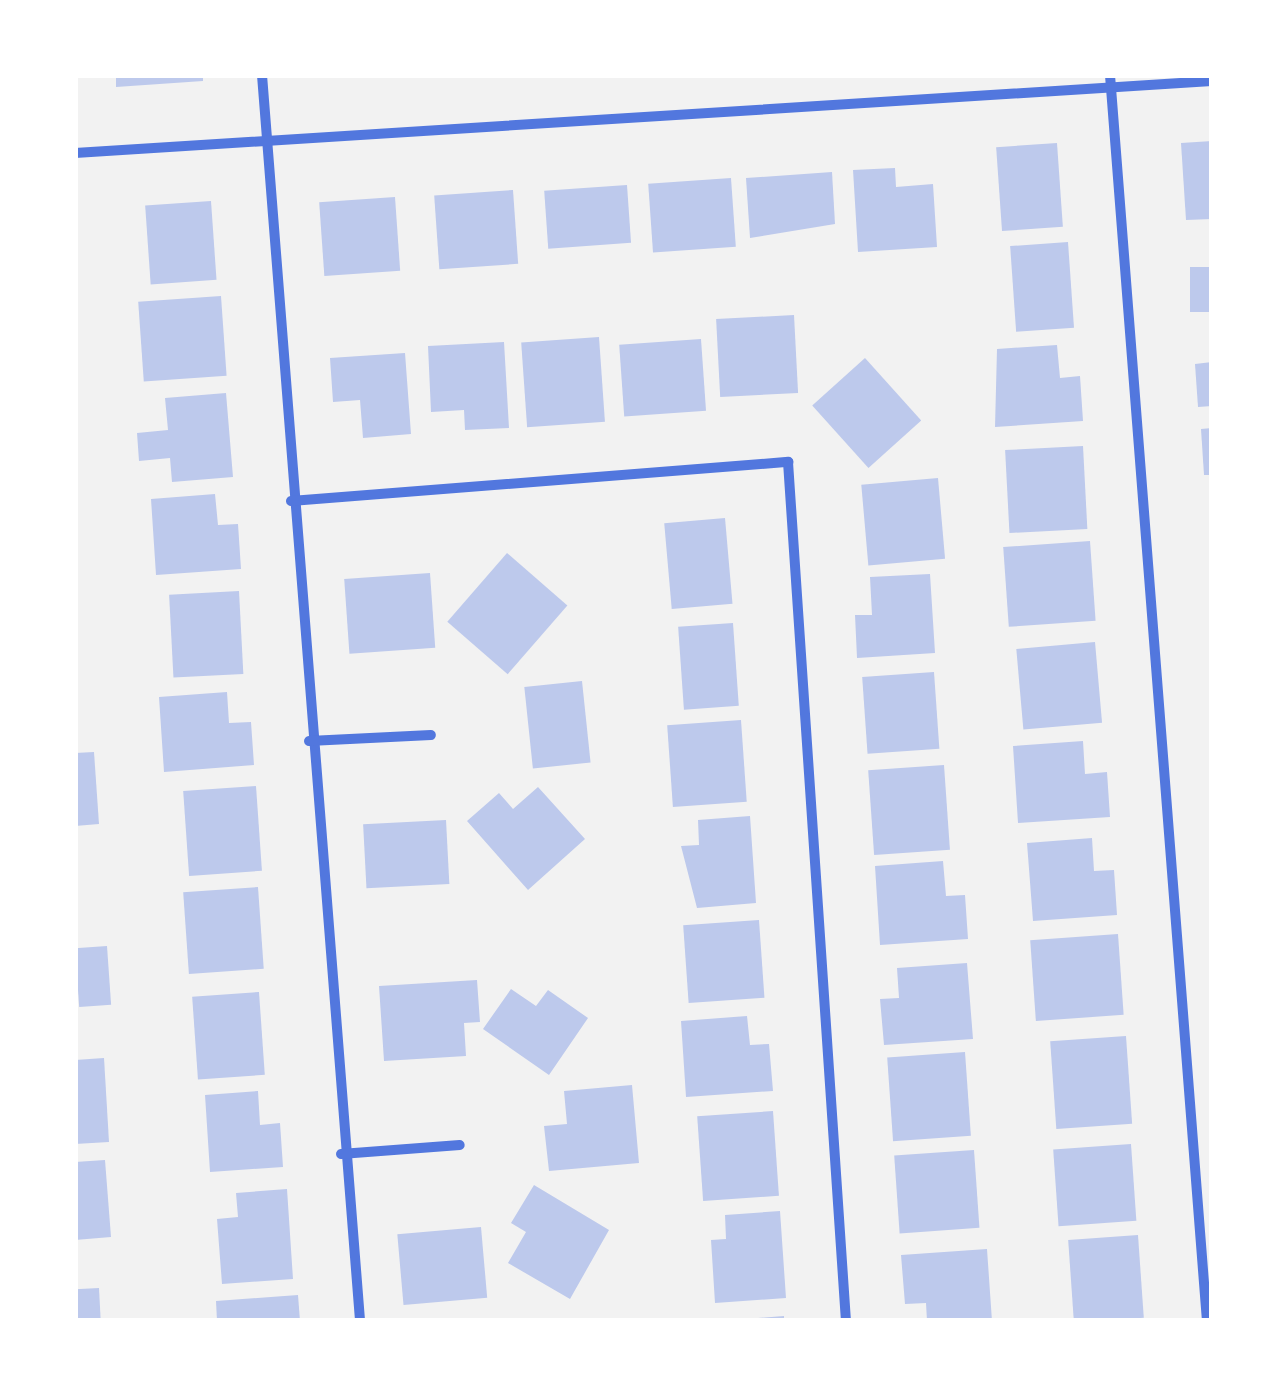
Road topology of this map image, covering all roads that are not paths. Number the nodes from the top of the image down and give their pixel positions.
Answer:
1 (262, 75) edge
2 (1212, 80) edge
3 (1111, 81) edge
4 (265, 140) junction
5 (75, 153) edge
6 (291, 501) junction
7 (431, 735) dead end
8 (309, 742) junction
9 (460, 1146) dead end
10 (340, 1154) junction
11 (360, 1321) edge
12 (846, 1321) edge
13 (1207, 1321) edge

1 - 4 street
2 - 3 street
3 - 4 street
3 - 13 street
4 - 5 street
4 - 6 street
6 - 8 street
6 - 12 street
7 - 8 street
8 - 10 street
9 - 10 street
10 - 11 street

